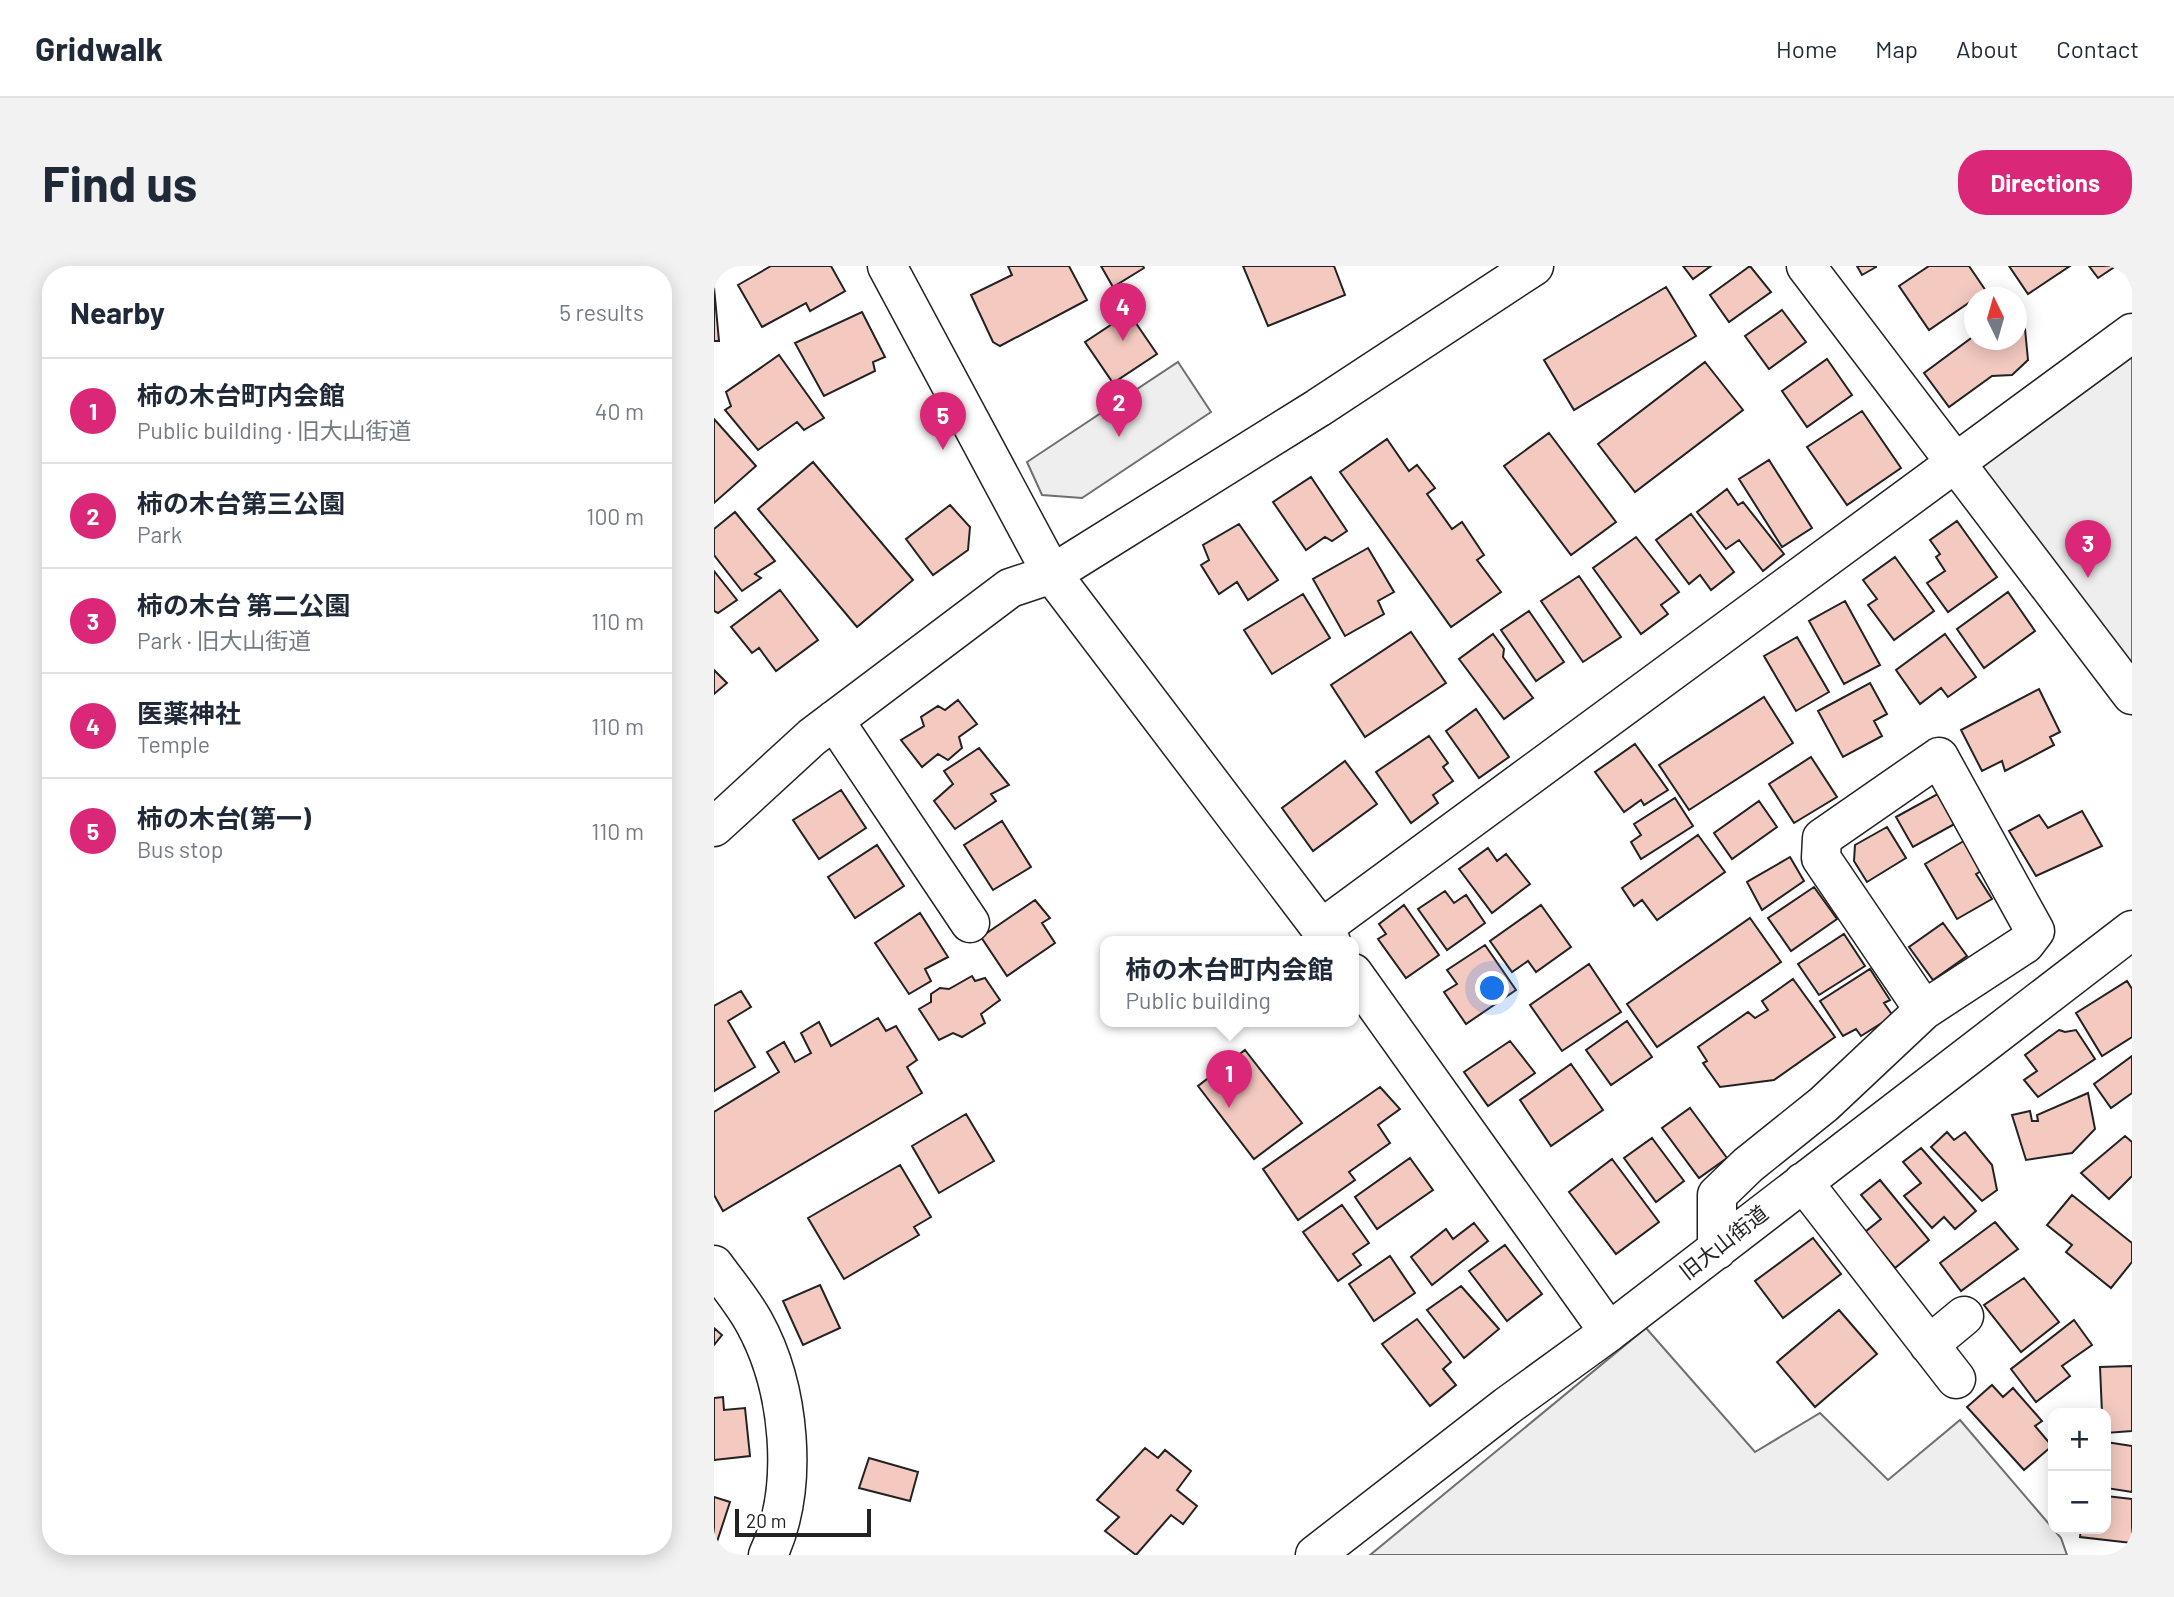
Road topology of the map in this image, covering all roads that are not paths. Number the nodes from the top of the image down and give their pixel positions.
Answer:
1 (887, 266) edge
2 (1534, 266) edge
3 (1807, 266) edge
4 (2132, 333) edge
5 (1956, 461) junction
6 (1052, 574) junction
7 (2132, 695) edge
8 (835, 720) junction
9 (714, 827) edge
10 (970, 923) dead end
11 (2132, 930) edge
12 (1326, 935) edge
13 (1359, 981) edge
14 (1924, 1010) junction
15 (1803, 1182) junction
16 (1717, 1250) junction
17 (714, 1265) edge
18 (1964, 1316) dead end
19 (1609, 1332) junction
20 (1929, 1345) junction
21 (1956, 1379) dead end
22 (768, 1555) edge
23 (1315, 1555) edge

1 - 6 street
2 - 6 street
3 - 5 street
4 - 5 street
5 - 7 street
5 - 12 street
6 - 8 street
6 - 12 street
8 - 9 street
8 - 10 street
11 - 15 street, 旧大山街道
13 - 19 street
14 - 14 street
14 - 16 street
15 - 16 street, 旧大山街道
15 - 20 street
16 - 19 street, 旧大山街道
17 - 22 street
18 - 20 street
19 - 23 street, 旧大山街道
20 - 21 street

